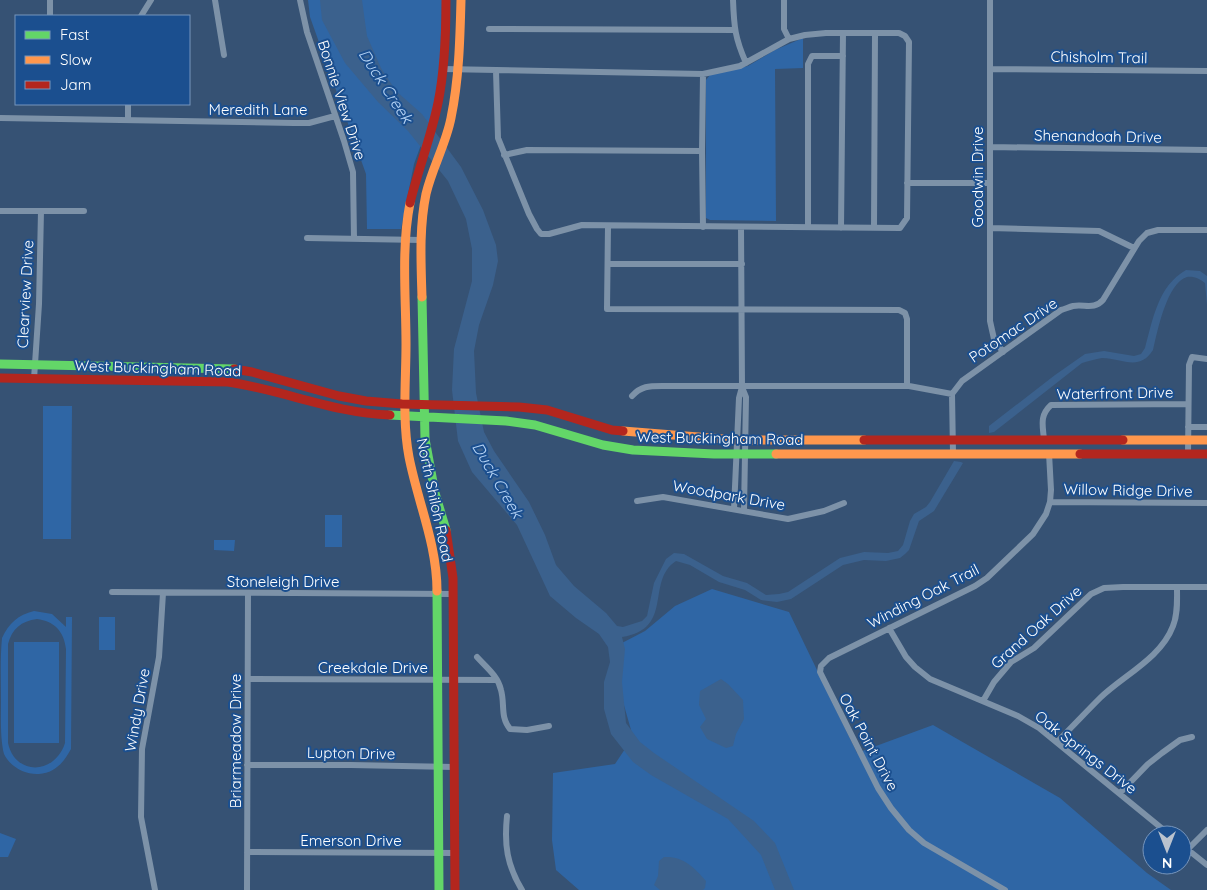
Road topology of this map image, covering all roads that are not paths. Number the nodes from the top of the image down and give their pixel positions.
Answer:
1 (50, 0) edge
2 (151, 0) edge
3 (215, 0) edge
4 (300, 0) edge
5 (446, 0) edge
6 (461, 0) edge
7 (733, 0) edge
8 (784, 0) edge
9 (990, 0) edge
10 (50, 15) edge
11 (142, 15) edge
12 (489, 29) dead end
13 (734, 30) junction
14 (843, 33) junction
15 (875, 33) junction
16 (789, 39) junction
17 (224, 54) dead end
18 (843, 56) junction
19 (746, 63) junction
20 (443, 69) junction
21 (990, 69) junction
22 (458, 70) junction
23 (496, 71) junction
24 (1207, 71) edge
25 (702, 74) junction
26 (128, 105) edge
27 (335, 116) junction
28 (435, 116) junction
29 (0, 118) edge
30 (451, 119) junction
31 (128, 120) junction
32 (990, 147) junction
33 (1207, 150) edge
34 (702, 151) junction
35 (504, 155) junction
36 (907, 183) junction
37 (989, 183) junction
38 (0, 211) edge
39 (41, 211) junction
40 (84, 211) dead end
41 (608, 226) junction
42 (702, 227) junction
43 (741, 227) junction
44 (808, 228) junction
45 (841, 228) junction
46 (874, 228) junction
47 (990, 228) junction
48 (1207, 230) edge
49 (307, 238) dead end
50 (354, 239) junction
51 (406, 240) junction
52 (421, 240) junction
53 (1134, 248) junction
54 (608, 264) junction
55 (742, 264) junction
56 (742, 310) junction
57 (1003, 352) junction
58 (1207, 359) edge
59 (0, 364) edge
60 (34, 365) junction
61 (166, 367) junction
62 (0, 378) edge
63 (34, 379) junction
64 (165, 380) junction
65 (305, 386) junction
66 (907, 386) junction
67 (742, 387) junction
68 (952, 394) junction
69 (632, 396) dead end
70 (301, 398) junction
71 (406, 404) junction
72 (424, 404) junction
73 (1188, 404) junction
74 (406, 416) junction
75 (424, 417) junction
76 (1188, 427) junction
77 (1207, 427) edge
78 (741, 440) junction
79 (953, 440) junction
80 (1044, 440) junction
81 (1188, 440) junction
82 (1207, 440) edge
83 (741, 453) junction
84 (953, 453) junction
85 (1049, 453) junction
86 (1188, 454) junction
87 (1207, 454) edge
88 (637, 501) dead end
89 (1050, 502) junction
90 (844, 503) dead end
91 (1207, 504) edge
92 (734, 509) junction
93 (744, 511) junction
94 (1207, 587) edge
95 (1177, 588) junction
96 (112, 592) dead end
97 (163, 593) junction
98 (248, 593) junction
99 (437, 594) junction
100 (453, 594) junction
101 (889, 628) junction
102 (477, 657) dead end
103 (821, 666) joint
104 (248, 679) junction
105 (438, 680) junction
106 (497, 680) junction
107 (454, 681) junction
108 (983, 700) junction
109 (548, 726) dead end
110 (1192, 737) dead end
111 (1057, 742) junction
112 (247, 765) junction
113 (438, 767) junction
114 (454, 767) junction
115 (1120, 793) junction
116 (507, 816) dead end
117 (1158, 825) edge
118 (1207, 830) edge
119 (1192, 842) edge
120 (247, 852) junction
121 (439, 853) junction
122 (455, 853) junction
123 (1192, 853) edge
124 (1207, 865) edge
125 (155, 890) edge
126 (247, 890) edge
127 (439, 890) edge
128 (455, 890) edge
129 (522, 890) edge
130 (1005, 890) edge

1 - 10 street
2 - 11 street
3 - 17 street
4 - 27 street, Bonnie View Drive
5 - 20 main road, North Shiloh Road
6 - 22 main road, North Shiloh Road
7 - 13 street
8 - 16 street
9 - 21 street, Goodwin Drive
12 - 13 street
13 - 19 street
14 - 15 street
14 - 16 street
14 - 18 street
15 - 36 street
15 - 46 street
16 - 19 street
18 - 44 street
18 - 45 street
19 - 25 street
20 - 22 street
20 - 28 main road, North Shiloh Road
21 - 24 street, Chisholm Trail
21 - 32 street, Goodwin Drive
22 - 23 street
22 - 30 main road, North Shiloh Road
23 - 25 street
23 - 35 street
25 - 34 street
26 - 31 street
27 - 31 street, Meredith Lane
27 - 50 street, Bonnie View Drive
28 - 30 main road
28 - 51 main road, North Shiloh Road
29 - 31 street, Meredith Lane
30 - 52 main road, North Shiloh Road
32 - 33 street, Shenandoah Drive
32 - 37 street, Goodwin Drive
34 - 35 street
34 - 42 street
35 - 41 street
36 - 37 street
36 - 46 street
37 - 47 street, Goodwin Drive
38 - 39 street
39 - 40 street
39 - 60 street, Clearview Drive
41 - 42 street
41 - 54 street
42 - 43 street
43 - 44 street
43 - 55 street
44 - 45 street
45 - 46 street
47 - 53 street
47 - 57 street, Goodwin Drive
48 - 53 street, Potomac Drive
49 - 50 street
50 - 51 street
51 - 52 street
51 - 71 main road, North Shiloh Road
52 - 72 main road, North Shiloh Road
53 - 57 street, Potomac Drive
54 - 55 street
54 - 56 street
55 - 56 street
56 - 66 street
56 - 67 street
57 - 68 street, Potomac Drive
58 - 73 street
59 - 60 main road, West Buckingham Road
60 - 61 main road, West Buckingham Road
60 - 63 street, Clearview Drive
61 - 64 main road
61 - 65 main road, West Buckingham Road
62 - 63 main road, West Buckingham Road
63 - 64 main road, West Buckingham Road
64 - 70 main road, West Buckingham Road
65 - 70 main road
65 - 71 main road, West Buckingham Road
66 - 67 street
66 - 68 street
67 - 69 street
67 - 78 street
68 - 79 street
70 - 74 main road, West Buckingham Road
71 - 72 main road, West Buckingham Road
71 - 74 main road, North Shiloh Road
72 - 75 main road, North Shiloh Road
72 - 78 main road, West Buckingham Road
73 - 76 street
73 - 80 street, Waterfront Drive
74 - 75 main road, West Buckingham Road
74 - 99 main road, North Shiloh Road
75 - 83 main road, West Buckingham Road
75 - 100 main road, North Shiloh Road
76 - 77 street
76 - 81 street
78 - 79 main road, West Buckingham Road
78 - 83 street
79 - 80 main road, West Buckingham Road
79 - 84 street
80 - 81 main road, West Buckingham Road
80 - 85 main road
81 - 82 main road, West Buckingham Road
81 - 86 street
83 - 84 main road, West Buckingham Road
83 - 92 street
83 - 93 street
84 - 85 main road, West Buckingham Road
85 - 86 main road, West Buckingham Road
85 - 89 street, Winding Oak Trail
86 - 87 main road, West Buckingham Road
88 - 92 street, Woodpark Drive
89 - 91 street, Willow Ridge Drive
89 - 101 street, Winding Oak Trail
90 - 93 street, Woodpark Drive
92 - 93 street, Woodpark Drive
94 - 95 street, Grand Oak Drive
95 - 108 street, Grand Oak Drive
95 - 111 street
96 - 97 street, Stoneleigh Drive
97 - 98 street, Stoneleigh Drive
97 - 125 street, Windy Drive
98 - 99 street, Stoneleigh Drive
98 - 104 street, Briarmeadow Drive
99 - 100 street, Stoneleigh Drive
99 - 105 main road, North Shiloh Road
100 - 107 main road, North Shiloh Road
101 - 103 street, Winding Oak Trail
101 - 108 street, Oak Springs Drive
102 - 106 street
103 - 130 street, Oak Point Drive
104 - 105 street, Creekdale Drive
104 - 112 street, Briarmeadow Drive
105 - 107 street, Creekdale Drive
105 - 113 main road, North Shiloh Road
106 - 107 street, Creekdale Drive
106 - 109 street
107 - 114 main road, North Shiloh Road
108 - 111 street, Oak Springs Drive
110 - 115 street
111 - 115 street, Oak Springs Drive
112 - 113 street, Lupton Drive
112 - 120 street, Briarmeadow Drive
113 - 114 street, Lupton Drive
113 - 121 main road, North Shiloh Road
114 - 122 main road, North Shiloh Road
115 - 117 street, Oak Springs Drive
116 - 129 street
118 - 119 street
120 - 121 street, Emerson Drive
120 - 126 street, Briarmeadow Drive
121 - 122 street, Emerson Drive
121 - 127 main road, North Shiloh Road
122 - 128 main road, North Shiloh Road
123 - 124 street

